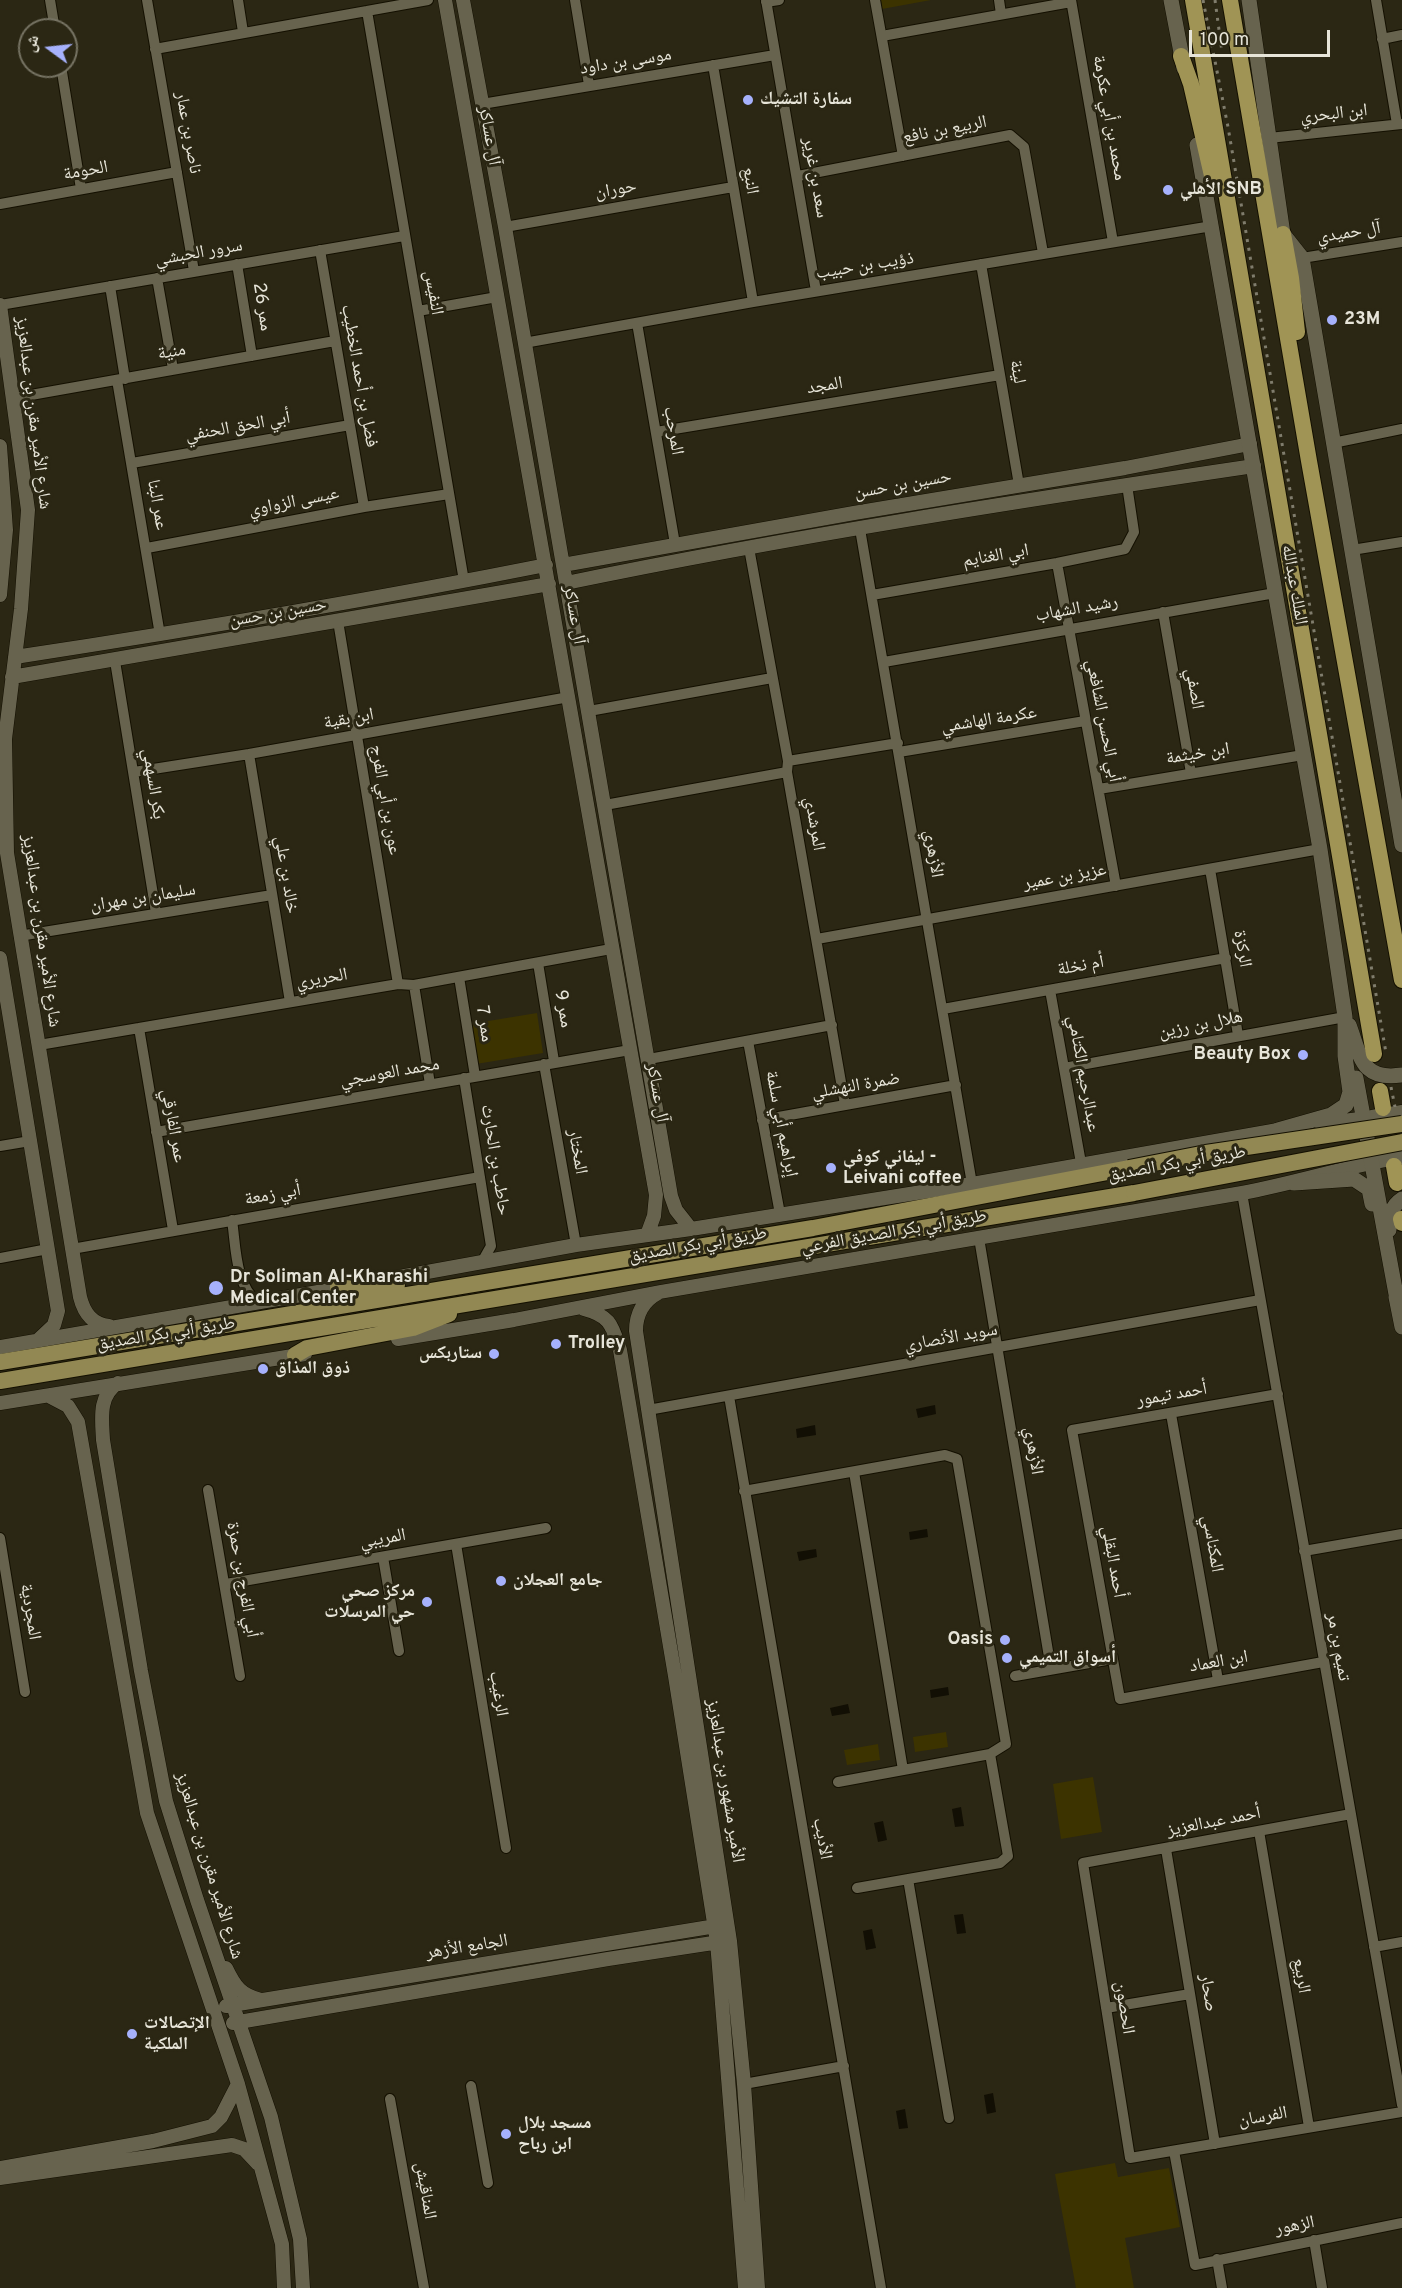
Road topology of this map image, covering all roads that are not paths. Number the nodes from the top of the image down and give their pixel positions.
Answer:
1 (50, 0) edge
2 (147, 0) edge
3 (238, 0) edge
4 (428, 0) edge
5 (445, 0) edge
6 (463, 0) edge
7 (575, 0) edge
8 (779, 0) edge
9 (875, 0) edge
10 (999, 0) edge
11 (1171, 0) edge
12 (1193, 0) edge
13 (1230, 0) edge
14 (1249, 0) edge
15 (1376, 0) edge
16 (766, 1) edge
17 (1071, 1) edge
18 (367, 11) junction
19 (1001, 14) junction
20 (53, 18) edge
21 (243, 32) junction
22 (1402, 35) edge
23 (882, 36) junction
24 (1382, 39) junction
25 (155, 49) junction
26 (775, 55) junction
27 (1181, 56) junction
28 (713, 65) junction
29 (63, 78) edge
30 (589, 85) junction
31 (482, 104) junction
32 (1400, 124) edge
33 (1269, 138) junction
34 (903, 156) junction
35 (177, 172) junction
36 (798, 176) junction
37 (733, 187) junction
38 (81, 189) junction
39 (498, 196) junction
40 (481, 198) junction
41 (0, 204) edge
42 (1212, 226) junction
43 (504, 227) junction
44 (1283, 234) junction
45 (404, 236) junction
46 (1113, 242) junction
47 (1402, 242) edge
48 (320, 250) junction
49 (1043, 253) junction
50 (1302, 258) junction
51 (237, 264) junction
52 (981, 264) junction
53 (194, 271) junction
54 (1240, 276) junction
55 (158, 278) junction
56 (110, 286) junction
57 (816, 291) junction
58 (497, 297) junction
59 (753, 302) junction
60 (0, 305) edge
61 (418, 311) junction
62 (636, 323) junction
63 (335, 341) junction
64 (524, 343) junction
65 (252, 356) junction
66 (173, 369) junction
67 (1000, 375) junction
68 (121, 380) junction
69 (14, 398) junction
70 (350, 425) junction
71 (1402, 429) edge
72 (656, 432) junction
73 (1334, 443) junction
74 (1250, 444) junction
75 (0, 446) edge
76 (1309, 461) junction
77 (132, 463) junction
78 (1254, 466) junction
79 (1125, 468) junction
80 (1019, 485) junction
81 (1127, 485) junction
82 (449, 494) junction
83 (364, 507) junction
84 (854, 513) junction
85 (858, 530) junction
86 (1402, 542) edge
87 (675, 544) junction
88 (147, 548) junction
89 (749, 548) junction
90 (1352, 550) junction
91 (637, 551) junction
92 (594, 560) junction
93 (1057, 563) junction
94 (546, 565) junction
95 (563, 565) junction
96 (640, 567) junction
97 (4, 568) junction
98 (23, 570) junction
99 (598, 576) junction
100 (464, 581) junction
101 (566, 583) junction
102 (549, 584) junction
103 (1275, 593) junction
104 (0, 595) edge
105 (872, 595) junction
106 (1163, 612) junction
107 (338, 621) junction
108 (1068, 628) junction
109 (160, 635) junction
110 (15, 657) junction
111 (115, 661) junction
112 (884, 662) junction
113 (12, 677) junction
114 (772, 678) junction
115 (569, 698) junction
116 (589, 711) junction
117 (1085, 721) junction
118 (357, 735) junction
119 (898, 748) junction
120 (249, 754) junction
121 (1302, 755) junction
122 (788, 767) junction
123 (1395, 767) edge
124 (134, 772) junction
125 (1191, 773) junction
126 (1099, 789) junction
127 (605, 805) junction
128 (1402, 845) edge
129 (1320, 849) junction
130 (1210, 869) junction
131 (1116, 886) junction
132 (272, 895) junction
133 (156, 913) junction
134 (927, 920) junction
135 (20, 936) junction
136 (817, 939) junction
137 (611, 950) junction
138 (0, 958) edge
139 (1226, 958) junction
140 (538, 963) junction
141 (459, 977) junction
142 (1402, 980) edge
143 (399, 984) junction
144 (414, 985) junction
145 (1050, 990) junction
146 (638, 999) junction
147 (290, 1002) junction
148 (621, 1003) junction
149 (943, 1009) junction
150 (1346, 1017) junction
151 (832, 1025) junction
152 (139, 1028) junction
153 (1238, 1035) junction
154 (748, 1041) junction
155 (39, 1045) junction
156 (630, 1050) junction
157 (1374, 1054) dead end
158 (649, 1059) junction
159 (549, 1063) junction
160 (1064, 1068) junction
161 (1402, 1075) edge
162 (470, 1077) junction
163 (430, 1084) junction
164 (956, 1085) junction
165 (1380, 1091) dead end
166 (845, 1105) junction
167 (1383, 1108) dead end
168 (1402, 1112) edge
169 (1364, 1119) junction
170 (762, 1120) junction
171 (1402, 1126) edge
172 (1278, 1130) junction
173 (156, 1132) junction
174 (1402, 1139) edge
175 (30, 1141) junction
176 (0, 1146) edge
177 (1372, 1162) junction
178 (1398, 1162) edge
179 (1081, 1163) junction
180 (480, 1177) junction
181 (1294, 1183) junction
182 (972, 1184) junction
183 (1399, 1191) edge
184 (1242, 1193) junction
185 (656, 1195) junction
186 (671, 1196) junction
187 (780, 1214) junction
188 (232, 1220) junction
189 (691, 1229) junction
190 (173, 1230) junction
191 (647, 1235) junction
192 (979, 1238) junction
193 (576, 1245) junction
194 (491, 1246) junction
195 (48, 1249) junction
196 (72, 1249) junction
197 (0, 1258) edge
198 (508, 1258) junction
199 (482, 1262) junction
200 (75, 1267) junction
201 (51, 1272) junction
202 (528, 1275) junction
203 (338, 1288) junction
204 (660, 1292) junction
205 (1260, 1300) junction
206 (258, 1303) junction
207 (463, 1305) junction
208 (1398, 1305) junction
209 (579, 1307) junction
210 (114, 1327) junction
211 (1402, 1327) edge
212 (637, 1338) junction
213 (38, 1340) junction
214 (617, 1341) junction
215 (0, 1347) edge
216 (999, 1348) junction
217 (295, 1355) junction
218 (0, 1362) edge
219 (0, 1381) edge
220 (120, 1382) junction
221 (1278, 1394) junction
222 (49, 1396) junction
223 (729, 1396) junction
224 (0, 1403) edge
225 (648, 1410) junction
226 (1170, 1414) junction
227 (1072, 1430) joint
228 (103, 1440) junction
229 (81, 1441) junction
230 (854, 1472) junction
231 (208, 1490) dead end
232 (744, 1491) junction
233 (546, 1528) dead end
234 (1402, 1534) edge
235 (0, 1538) edge
236 (456, 1544) junction
237 (1304, 1551) junction
238 (383, 1557) junction
239 (226, 1584) junction
240 (12, 1612) junction
241 (0, 1614) edge
242 (399, 1651) dead end
243 (1112, 1659) junction
244 (1323, 1662) junction
245 (1051, 1669) junction
246 (141, 1671) junction
247 (121, 1675) junction
248 (240, 1676) dead end
249 (1015, 1676) dead end
250 (1218, 1680) junction
251 (25, 1692) dead end
252 (1120, 1699) joint
253 (990, 1754) junction
254 (903, 1770) junction
255 (838, 1782) dead end
256 (1351, 1814) junction
257 (1258, 1831) junction
258 (506, 1848) dead end
259 (1166, 1849) junction
260 (1083, 1863) joint
261 (908, 1879) junction
262 (857, 1888) dead end
263 (721, 1925) junction
264 (724, 1942) junction
265 (1402, 1942) edge
266 (1374, 1947) junction
267 (215, 1954) junction
268 (472, 1966) junction
269 (474, 1982) junction
270 (1190, 1994) junction
271 (293, 1996) junction
272 (266, 2001) junction
273 (233, 2006) junction
274 (213, 2008) junction
275 (1106, 2008) junction
276 (296, 2011) junction
277 (239, 2021) junction
278 (219, 2027) junction
279 (844, 2066) junction
280 (238, 2084) junction
281 (744, 2084) junction
282 (471, 2086) dead end
283 (390, 2099) dead end
284 (1402, 2105) edge
285 (1402, 2112) edge
286 (949, 2118) dead end
287 (1310, 2127) junction
288 (1215, 2144) junction
289 (1174, 2151) junction
290 (1130, 2158) joint
291 (260, 2166) junction
292 (1, 2178) edge
293 (488, 2183) dead end
294 (1402, 2223) edge
295 (1314, 2240) junction
296 (1217, 2259) junction
297 (284, 2288) edge
298 (303, 2288) edge
299 (424, 2288) edge
300 (745, 2288) edge
301 (758, 2288) edge
302 (881, 2288) edge
303 (1222, 2288) edge
304 (1322, 2288) edge

1 - 20 street
2 - 25 street, ناصر بن عمار
3 - 21 street
4 - 18 street
5 - 40 street, آل عساكر
6 - 31 street, آل عساكر
7 - 30 street
8 - 16 street
9 - 23 street
10 - 19 street
11 - 27 main road, الملك عبدالله
12 - 54 highway, الملك عبدالله
13 - 76 highway, الملك عبدالله
14 - 33 main road
15 - 24 street
16 - 26 street, سعد بن غرير
17 - 19 street
17 - 46 street, محمد بن أبي عكرمة
18 - 21 street
18 - 45 street, النفيس
19 - 23 street
21 - 25 street
22 - 24 street
23 - 34 street
24 - 32 street
25 - 35 street, ناصر بن عمار
26 - 28 street, موسى بن داود
26 - 36 street, سعد بن غرير
27 - 42 main road, الملك عبدالله
27 - 54 highway
28 - 30 street, موسى بن داود
28 - 37 street, النبع
29 - 38 street
30 - 31 street, موسى بن داود
31 - 39 street, آل عساكر
32 - 33 street, ابن البحري
33 - 44 main road
34 - 36 street, الربيع بن نافع
34 - 49 street, الربيع بن نافع
35 - 38 street, الحومة
35 - 53 street, ناصر بن عمار
36 - 57 street, سعد بن غرير
37 - 43 street, حوران
37 - 59 street, النبع
38 - 41 street, الحومة
39 - 40 street
39 - 43 street, آل عساكر
40 - 58 street, آل عساكر
42 - 46 street, ذؤيب بن حبيب
42 - 74 main road, الملك عبدالله
43 - 64 street, آل عساكر
44 - 50 main road
44 - 76 highway
45 - 48 street, سرور الحبشي
45 - 61 street, النفيس
46 - 49 street, ذؤيب بن حبيب
47 - 50 street, آل حميدي
48 - 51 street, سرور الحبشي
48 - 63 street, فضل بن أحمد الخطيب
49 - 52 street, ذؤيب بن حبيب
50 - 73 main road
51 - 53 street, سرور الحبشي
51 - 65 street, ممر 26
52 - 57 street, ذؤيب بن حبيب
52 - 67 street, لينة
53 - 55 street, سرور الحبشي
54 - 157 highway, الملك عبدالله
55 - 56 street, سرور الحبشي
55 - 66 street
56 - 60 street, سرور الحبشي
56 - 68 street, عمر البنا
57 - 59 street, ذؤيب بن حبيب
58 - 61 street
58 - 94 street, آل عساكر
59 - 62 street, ذؤيب بن حبيب
60 - 69 street, شارع الأمير مقرن بن عبدالعزيز
61 - 82 street, النفيس
62 - 64 street, ذؤيب بن حبيب
62 - 72 street, المرحب
63 - 65 street, منية
63 - 70 street, فضل بن أحمد الخطيب
64 - 95 street, آل عساكر
65 - 66 street, منية
66 - 68 street, منية
67 - 72 street, المجد
67 - 80 street, لينة
68 - 69 street, منية
68 - 77 street, عمر البنا
69 - 98 street, شارع الأمير مقرن بن عبدالعزيز
70 - 77 street, أبي الحق الحنفي
70 - 83 street, فضل بن أحمد الخطيب
71 - 73 street
72 - 87 street, المرحب
73 - 90 main road
74 - 78 main road, الملك عبدالله
74 - 79 street, حسين بن حسن
75 - 97 street, شارع الأمير مقرن بن عبدالعزيز
76 - 142 highway, الملك عبدالله
77 - 88 street, عمر البنا
78 - 81 street, حسين بن حسن
78 - 103 main road, الملك عبدالله
79 - 80 street, حسين بن حسن
79 - 81 street
80 - 84 street, حسين بن حسن
81 - 85 street, حسين بن حسن
81 - 93 street, ابي الغنايم
82 - 83 street, عيسى الزواوي
82 - 100 street, النفيس
83 - 88 street, عيسى الزواوي
84 - 85 street
84 - 87 street, حسين بن حسن
85 - 89 street, حسين بن حسن
85 - 105 street, الأزهري
86 - 90 street
87 - 91 street, حسين بن حسن
88 - 109 street, عمر البنا
89 - 96 street, حسين بن حسن
89 - 114 street, المرشدي
90 - 123 main road
91 - 92 street, حسين بن حسن
91 - 96 street
92 - 95 street, حسين بن حسن
92 - 99 street
93 - 105 street, ابي الغنايم
93 - 108 street, أبي الحسن الشافعي
94 - 100 street, حسين بن حسن
94 - 102 street, آل عساكر
95 - 101 street, آل عساكر
96 - 99 street, حسين بن حسن
97 - 98 street
97 - 104 street, شارع الأمير مقرن بن عبدالعزيز
98 - 110 street, شارع الأمير مقرن بن عبدالعزيز
99 - 101 street, حسين بن حسن
100 - 109 street, حسين بن حسن
101 - 116 street, آل عساكر
102 - 107 street, حسين بن حسن
102 - 115 street, آل عساكر
103 - 106 street, رشيد الشهاب
103 - 121 main road, الملك عبدالله
105 - 112 street, الأزهري
106 - 108 street, رشيد الشهاب
106 - 125 street, الصفي
107 - 111 street, حسين بن حسن
107 - 118 street, عون بن أبي الفرج
108 - 112 street, رشيد الشهاب
108 - 117 street, أبي الحسن الشافعي
109 - 110 street, حسين بن حسن
110 - 113 street, شارع الأمير مقرن بن عبدالعزيز
111 - 113 street, حسين بن حسن
111 - 124 street, بكر السهمي
112 - 119 street, الأزهري
113 - 135 street, شارع الأمير مقرن بن عبدالعزيز
114 - 116 street
114 - 122 street, المرشدي
115 - 118 street, ابن بقية
115 - 137 street, آل عساكر
116 - 127 street, آل عساكر
117 - 119 street, عكرمة الهاشمي
117 - 126 street, أبي الحسن الشافعي
118 - 120 street, ابن بقية
118 - 143 street, عون بن أبي الفرج
119 - 122 street, عكرمة الهاشمي
119 - 134 street, الأزهري
120 - 124 street, ابن بقية
120 - 132 street, خالد بن علي
121 - 125 street, ابن خيثمة
121 - 129 main road, الملك عبدالله
122 - 127 street, عكرمة الهاشمي
122 - 136 street, المرشدي
123 - 128 main road
124 - 133 street, بكر السهمي
125 - 126 street, ابن خيثمة
126 - 131 street, أبي الحسن الشافعي
127 - 146 street, آل عساكر
129 - 130 street, عزيز بن عمير
129 - 150 main road, الملك عبدالله
130 - 131 street, عزيز بن عمير
130 - 139 street, الركزة
131 - 134 street, عزيز بن عمير
132 - 133 street, سليمان بن مهران
132 - 147 street, خالد بن علي
133 - 135 street, سليمان بن مهران
134 - 136 street, عزيز بن عمير
134 - 149 street, الأزهري
135 - 155 street, شارع الأمير مقرن بن عبدالعزيز
136 - 151 street, المرشدي
137 - 140 street, الحريري
137 - 148 street, آل عساكر
138 - 175 street
139 - 145 street, أم نخلة
139 - 153 street, الركزة
140 - 141 street, الحريري
140 - 159 street, ممر 9
141 - 144 street, الحريري
141 - 162 street, ممر 7
143 - 144 street, الحريري
143 - 147 street, الحريري
144 - 163 street
145 - 149 street, أم نخلة
145 - 160 street, عبدالرحيم الكتامي
146 - 148 street
146 - 158 street, آل عساكر
147 - 152 street, الحريري
148 - 156 street, آل عساكر
149 - 164 street, الأزهري
150 - 153 street, هلال بن رزين
150 - 161 main road
150 - 169 main road
150 - 172 main road, الملك عبدالله
151 - 154 street
151 - 166 street, المرشدي
152 - 155 street, الحريري
152 - 173 street, عمر الفارقي
153 - 160 street, هلال بن رزين
154 - 158 street
154 - 170 street, إبراهيم أبي سلمة
155 - 196 street, شارع الأمير مقرن بن عبدالعزيز
156 - 159 street, محمد العوسجي
156 - 185 street, آل عساكر
158 - 186 street, آل عساكر
159 - 162 street, محمد العوسجي
159 - 193 street, المختار
160 - 179 street, عبدالرحيم الكتامي
162 - 163 street, محمد العوسجي
162 - 180 street, حاطب بن الحارث
163 - 173 street, محمد العوسجي
164 - 166 street, ضمرة النهشلي
164 - 182 street, الأزهري
165 - 167 highway
166 - 170 street, ضمرة النهشلي
168 - 169 street, طريق أبي بكر الصديق الفرعي
169 - 171 main road
169 - 172 main road, طريق أبي بكر الصديق الفرعي
169 - 174 main road
169 - 177 main road
170 - 187 street, إبراهيم أبي سلمة
171 - 202 main road, طريق أبي بكر الصديق, bridge
172 - 179 street, طريق أبي بكر الصديق الفرعي
173 - 190 street, عمر الفارقي
174 - 177 main road
174 - 207 main road, طريق أبي بكر الصديق, bridge
175 - 176 street
175 - 195 street
177 - 178 street, طريق أبي بكر الصديق الفرعي
177 - 181 street, طريق أبي بكر الصديق الفرعي
177 - 208 main road
178 - 183 highway
179 - 182 street, طريق أبي بكر الصديق الفرعي
180 - 188 street, أبي زمعة
180 - 194 street, حاطب بن الحارث
181 - 184 street, طريق أبي بكر الصديق الفرعي
181 - 208 main road
182 - 187 street, طريق أبي بكر الصديق الفرعي
183 - 208 main road
184 - 192 street, طريق أبي بكر الصديق الفرعي
184 - 205 street, تميم بن مر
185 - 186 street
185 - 191 street, آل عساكر
186 - 189 street, آل عساكر
187 - 189 street, طريق أبي بكر الصديق الفرعي
188 - 190 street, أبي زمعة
188 - 206 street
189 - 191 street, طريق أبي بكر الصديق الفرعي
190 - 196 street, أبي زمعة
191 - 193 street, طريق أبي بكر الصديق الفرعي
192 - 204 street, طريق أبي بكر الصديق الفرعي
192 - 216 street, الأزهري
193 - 198 street, طريق أبي بكر الصديق الفرعي
194 - 198 street
194 - 199 street
195 - 197 street
195 - 201 street
196 - 200 street, شارع الأمير مقرن بن عبدالعزيز
198 - 199 street, طريق أبي بكر الصديق الفرعي
199 - 203 street, طريق أبي بكر الصديق الفرعي
200 - 201 street
200 - 210 street, شارع الأمير مقرن بن عبدالعزيز
201 - 213 street
202 - 203 main road
202 - 218 main road, طريق أبي بكر الصديق
203 - 206 street, طريق أبي بكر الصديق الفرعي
204 - 209 street, طريق أبي بكر الصديق الفرعي
204 - 212 street, الأمير مشهور بن عبدالعزيز
205 - 216 street, سويد الأنصاري
205 - 221 street, تميم بن مر
206 - 210 street, طريق أبي بكر الصديق الفرعي
207 - 217 main road
207 - 219 main road, طريق أبي بكر الصديق
208 - 211 main road
209 - 214 street, الأمير مشهور بن عبدالعزيز
209 - 217 street, طريق أبي بكر الصديق الفرعي
210 - 213 street, طريق أبي بكر الصديق الفرعي
212 - 214 street
212 - 225 street, الأمير مشهور بن عبدالعزيز
213 - 215 street, طريق أبي بكر الصديق الفرعي
214 - 263 street, الأمير مشهور بن عبدالعزيز
216 - 223 street, سويد الأنصاري
216 - 245 street, الأزهري
217 - 220 street, طريق أبي بكر الصديق الفرعي
220 - 222 street, طريق أبي بكر الصديق الفرعي
220 - 228 street, شارع الأمير مقرن بن عبدالعزيز
221 - 226 street, أحمد تيمور
221 - 237 street, تميم بن مر
222 - 224 street, طريق أبي بكر الصديق الفرعي
222 - 229 street
223 - 225 street, سويد الأنصاري
223 - 232 street, الأديب
225 - 263 street, الأمير مشهور بن عبدالعزيز
226 - 227 street, أحمد تيمور
226 - 250 street, المكناسي
227 - 243 street, أحمد البقلي
228 - 229 street
228 - 246 street, شارع الأمير مقرن بن عبدالعزيز
229 - 247 street
230 - 232 street
230 - 253 street
230 - 254 street
231 - 239 street, أبي الفرج بن حمزة
232 - 279 street, الأديب
233 - 236 street, المريبي
234 - 237 street
235 - 240 street, المجردية
236 - 238 street, المريبي
236 - 258 street, الرغيب
237 - 244 street, تميم بن مر
238 - 239 street, المريبي
238 - 242 street
239 - 248 street, أبي الفرج بن حمزة
240 - 241 street
240 - 251 street, المجردية
243 - 245 street
243 - 252 street, أحمد البقلي
244 - 250 street, ابن العماد
244 - 256 street, تميم بن مر
245 - 249 street
246 - 247 street
246 - 267 street, شارع الأمير مقرن بن عبدالعزيز
247 - 274 street
250 - 252 street, ابن العماد
253 - 254 street
253 - 261 street
254 - 255 street
256 - 257 street, أحمد عبدالعزيز
256 - 266 street, تميم بن مر
257 - 259 street, أحمد عبدالعزيز
257 - 287 street, الربيع
259 - 260 street, أحمد عبدالعزيز
259 - 270 street, صحار
260 - 275 street, الحصون
261 - 262 street
261 - 286 street
263 - 264 street, الأمير مشهور بن عبدالعزيز
263 - 268 street, الجامع الأزهر
264 - 269 street, الجامع الأزهر
264 - 281 street, الأمير مشهور بن عبدالعزيز
264 - 300 street, الأمير مشهور بن عبدالعزيز
265 - 266 street
266 - 284 street, تميم بن مر
267 - 272 street
267 - 273 street, شارع الأمير مقرن بن عبدالعزيز
268 - 269 street
268 - 271 street, الجامع الأزهر
269 - 276 street, الجامع الأزهر
270 - 275 street
270 - 288 street, صحار
271 - 272 street, الجامع الأزهر
271 - 276 street
272 - 273 street, الجامع الأزهر
273 - 274 street, الجامع الأزهر
273 - 277 street, شارع الأمير مقرن بن عبدالعزيز
274 - 278 street
275 - 290 street, الحصون
276 - 277 street, الجامع الأزهر
277 - 278 street, الجامع الأزهر
277 - 298 street, شارع الأمير مقرن بن عبدالعزيز
278 - 280 street
279 - 281 street
279 - 302 street, الأديب
280 - 291 street
280 - 292 street
281 - 301 street, الأمير مشهور بن عبدالعزيز
282 - 293 street
283 - 299 street, المناقيش
285 - 287 street, الفرسان
287 - 288 street, الفرسان
288 - 289 street, الفرسان
289 - 290 street, الفرسان
289 - 296 street, الزهور
291 - 292 street
291 - 297 street
294 - 295 street, الزهور
295 - 296 street, الزهور
295 - 304 street
296 - 303 street

